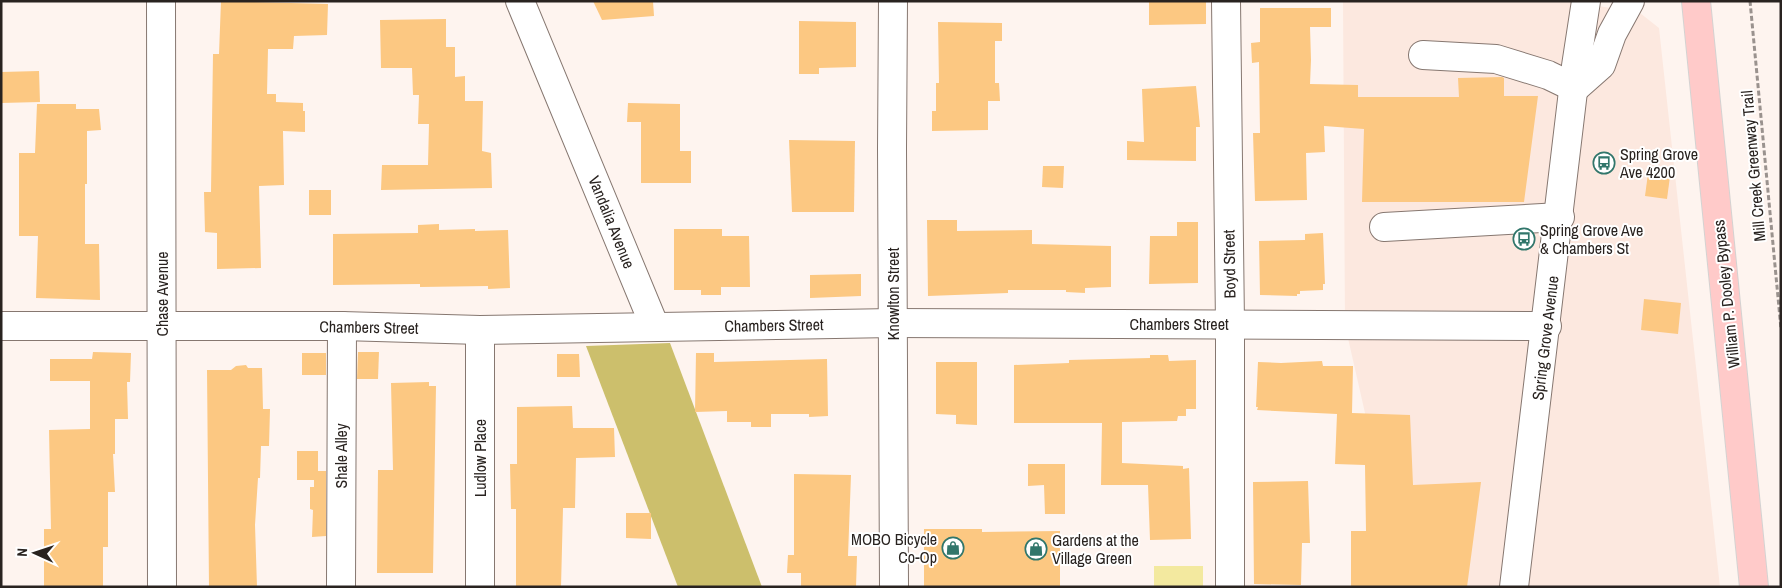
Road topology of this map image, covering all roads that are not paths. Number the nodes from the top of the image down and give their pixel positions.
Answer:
1 (161, 1) edge
2 (520, 1) edge
3 (893, 1) edge
4 (1226, 1) edge
5 (1586, 1) edge
6 (1630, 1) edge
7 (1696, 1) edge
8 (1423, 55) dead end
9 (1575, 88) junction
10 (1560, 217) junction
11 (1384, 227) dead end
12 (893, 323) junction
13 (1230, 324) junction
14 (162, 325) junction
15 (1, 326) edge
16 (342, 326) junction
17 (1546, 326) junction
18 (655, 327) junction
19 (480, 330) junction
20 (162, 587) edge
21 (341, 587) edge
22 (480, 587) edge
23 (894, 587) edge
24 (1230, 587) edge
25 (1514, 587) edge
26 (1754, 587) edge

1 - 14 street, Chase Avenue
2 - 18 street, Vandalia Avenue
3 - 12 street, Knowlton Street
4 - 13 street, Boyd Street
5 - 9 street, Spring Grove Avenue
6 - 9 street
7 - 26 main road, William P. Dooley Bypass
8 - 9 street
9 - 10 street, Spring Grove Avenue
10 - 11 street
10 - 17 street, Spring Grove Avenue
12 - 13 street, Chambers Street
12 - 18 street, Chambers Street
12 - 23 street, Knowlton Street
13 - 17 street, Chambers Street
13 - 24 street, Boyd Street
14 - 15 street, Chambers Street
14 - 16 street, Chambers Street
14 - 20 street, Chase Avenue
16 - 19 street, Chambers Street
16 - 21 street, Shale Alley
17 - 25 street, Spring Grove Avenue
18 - 19 street, Chambers Street
19 - 22 street, Ludlow Place

